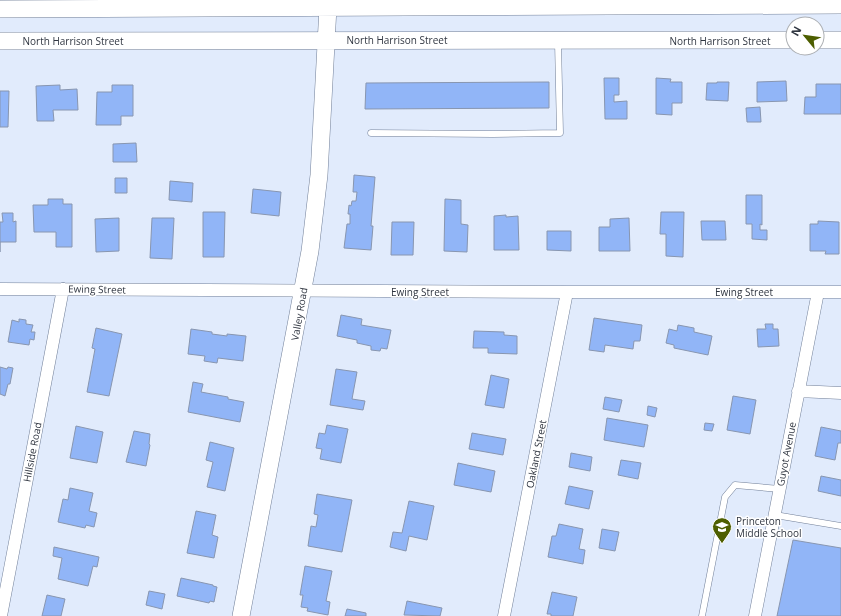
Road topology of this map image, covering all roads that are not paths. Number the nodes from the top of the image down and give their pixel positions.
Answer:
1 (327, 2) edge
2 (626, 3) edge
3 (841, 5) edge
4 (0, 9) edge
5 (327, 40) junction
6 (785, 40) edge
7 (825, 40) edge
8 (841, 40) edge
9 (0, 41) edge
10 (558, 41) junction
11 (371, 133) dead end
12 (0, 289) edge
13 (63, 289) junction
14 (303, 291) junction
15 (567, 292) junction
16 (818, 292) junction
17 (841, 292) edge
18 (798, 391) junction
19 (841, 393) edge
20 (780, 489) junction
21 (775, 515) junction
22 (841, 526) edge
23 (1, 616) edge
24 (241, 616) edge
25 (504, 616) edge
26 (702, 616) edge
27 (755, 616) edge

1 - 2 street
1 - 4 street
1 - 5 street, Valley Road
2 - 3 street
5 - 9 street, North Harrison Street
5 - 10 street, North Harrison Street
5 - 14 street, Valley Road
6 - 10 street, North Harrison Street
7 - 8 street
10 - 11 lane
12 - 13 street, Ewing Street
13 - 14 street, Ewing Street
13 - 23 street, Hillside Road
14 - 15 street, Ewing Street
14 - 24 street, Valley Road
15 - 16 street, Ewing Street
15 - 25 street, Oakland Street
16 - 17 street, Ewing Street
16 - 18 street, Guyot Avenue
18 - 19 street
18 - 20 street, Guyot Avenue
20 - 21 street, Guyot Avenue
20 - 26 lane
21 - 22 lane
21 - 27 street, Guyot Avenue

